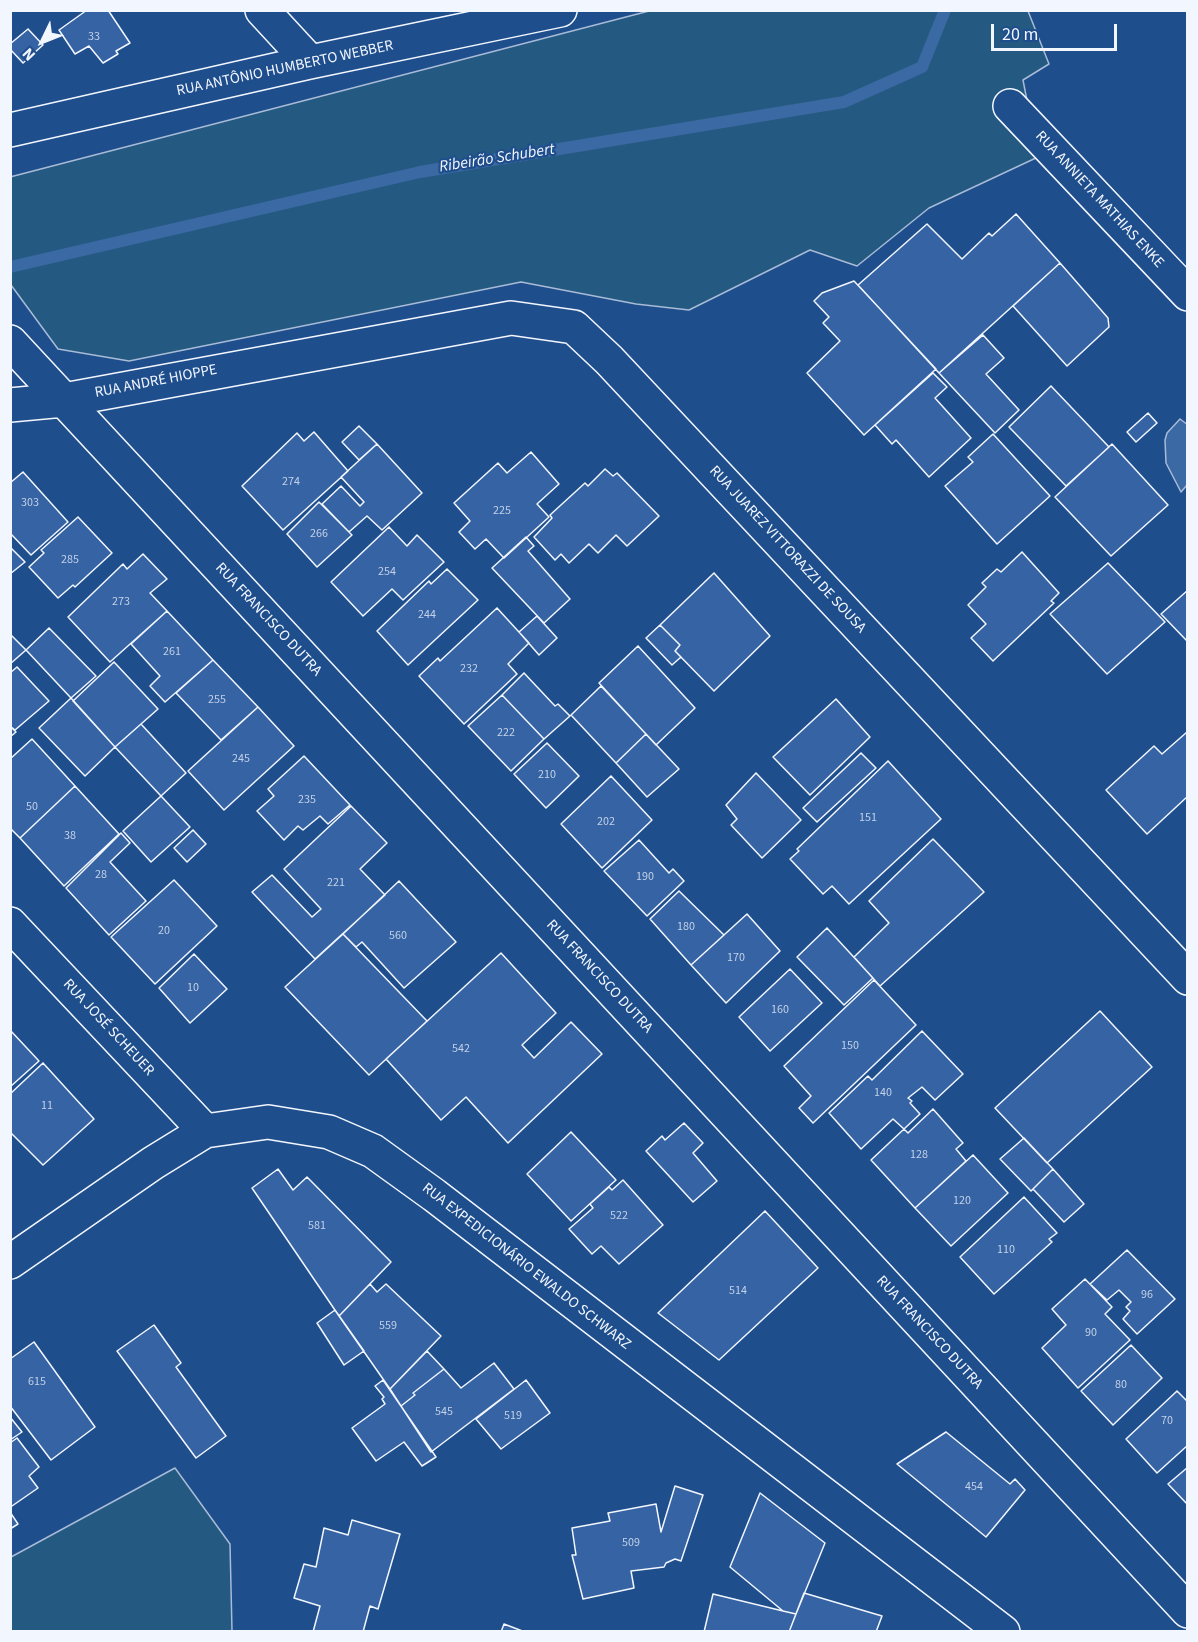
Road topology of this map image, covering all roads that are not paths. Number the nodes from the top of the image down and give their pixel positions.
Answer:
1 (262, 10) edge
2 (560, 10) edge
3 (310, 62) junction
4 (1010, 106) dead end
5 (10, 130) edge
6 (1188, 294) edge
7 (10, 342) edge
8 (301, 355) joint
9 (64, 399) junction
10 (10, 405) edge
11 (10, 924) edge
12 (1188, 978) edge
13 (205, 1131) junction
14 (10, 1262) edge
15 (1188, 1611) edge
16 (1003, 1632) edge

1 - 3 street
2 - 3 street, RUA ANTÔNIO HUMBERTO WEBBER
3 - 5 street, RUA ANTÔNIO HUMBERTO WEBBER
4 - 6 street, RUA ANNIETA MATHIAS ENKE
7 - 9 street, RUA FRANCISCO DUTRA
8 - 9 street, RUA ANDRÉ HIOPPE
8 - 12 street, RUA JUAREZ VITTORAZZI DE SOUSA
9 - 10 street, RUA ANDRÉ HIOPPE
9 - 15 street, RUA FRANCISCO DUTRA
11 - 13 street, RUA JOSÉ SCHEUER
13 - 14 street, RUA EXPEDICIONÁRIO EWALDO SCHWARZ
13 - 16 street, RUA EXPEDICIONÁRIO EWALDO SCHWARZ

